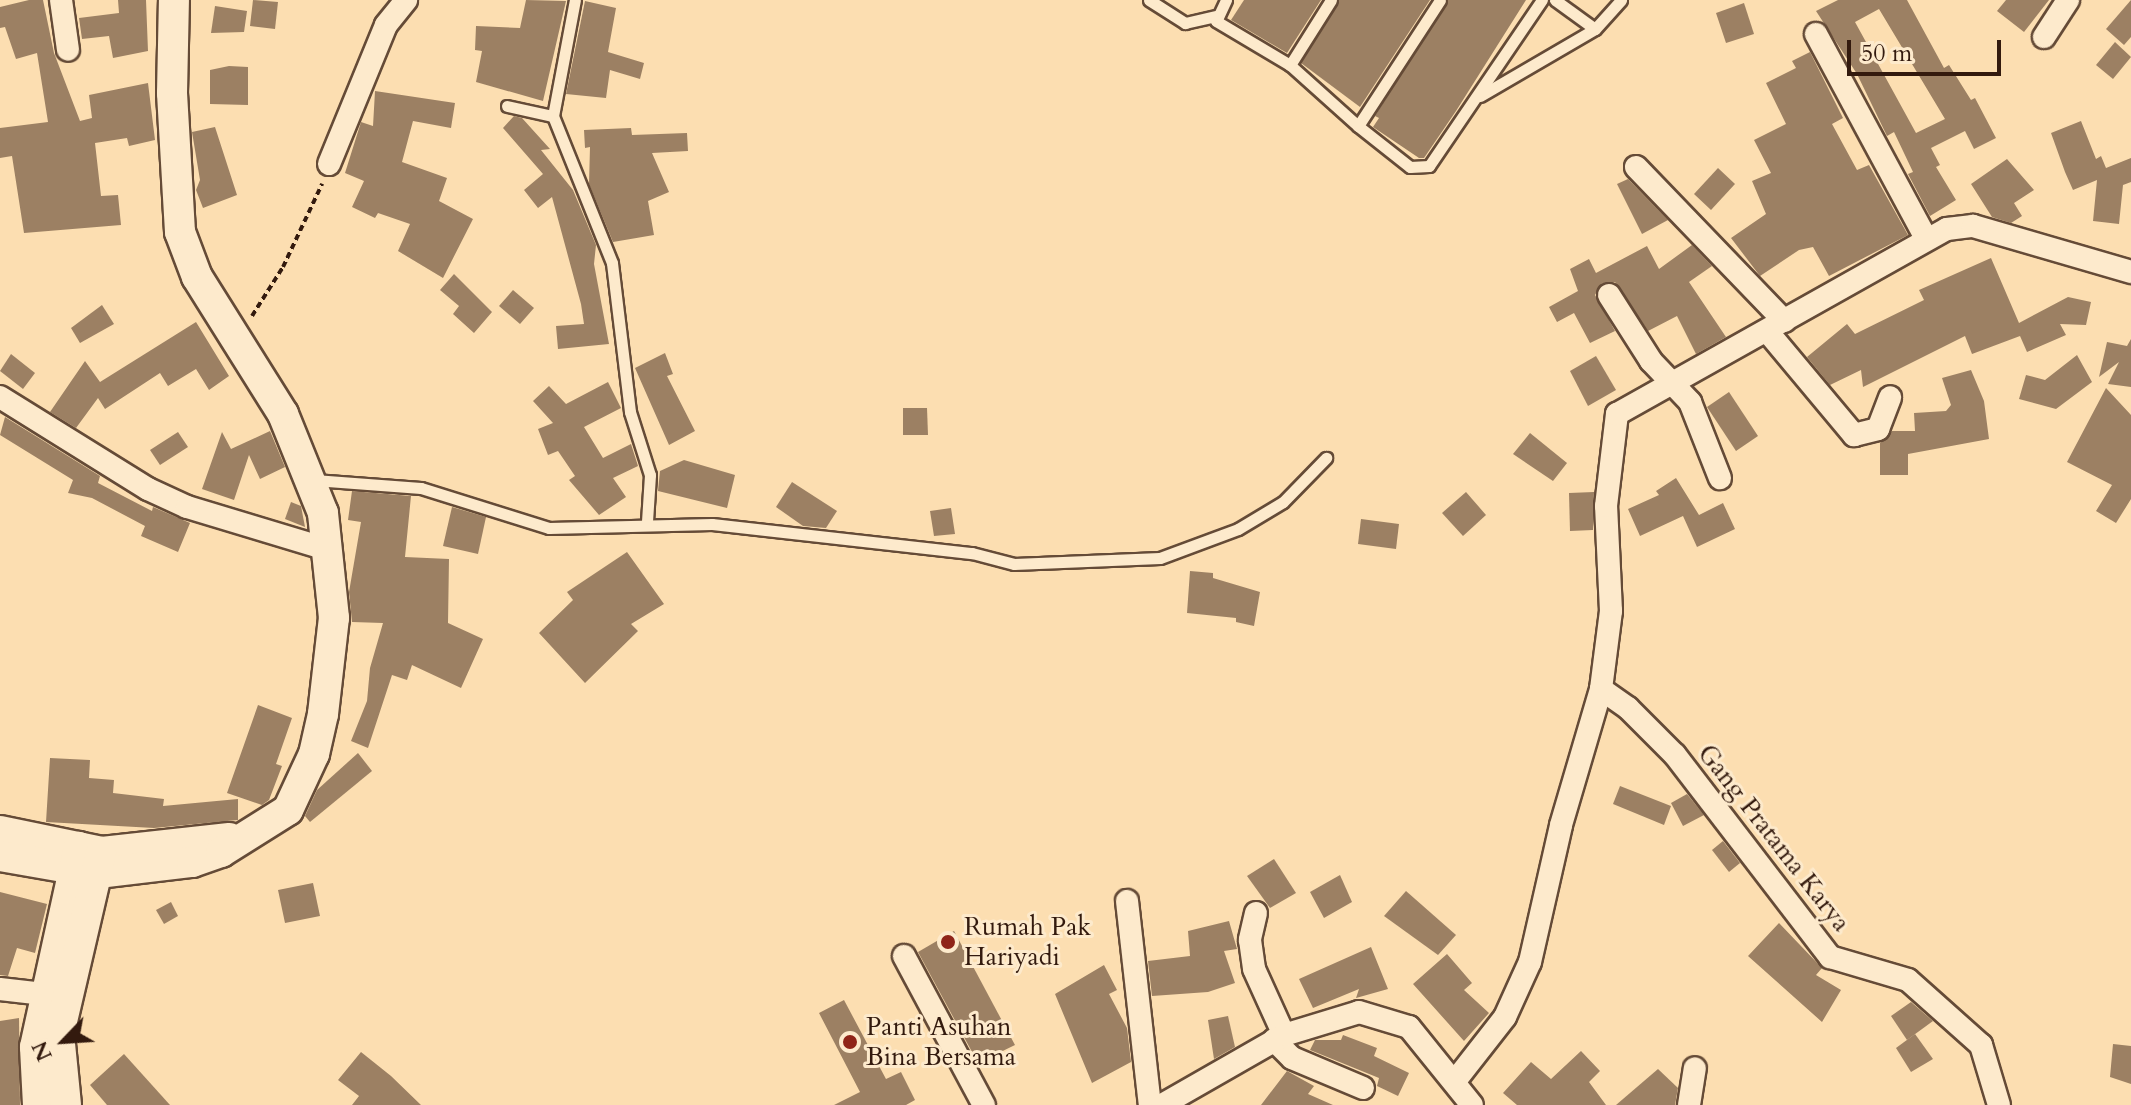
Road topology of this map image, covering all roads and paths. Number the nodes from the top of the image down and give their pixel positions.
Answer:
1 (61, 0) edge
2 (174, 0) edge
3 (575, 0) edge
4 (1149, 0) edge
5 (1226, 0) edge
6 (1331, 0) edge
7 (1440, 0) edge
8 (1542, 0) edge
9 (1555, 0) edge
10 (1621, 0) edge
11 (2068, 0) edge
12 (401, 5) edge
13 (1215, 16) junction
14 (1595, 29) junction
15 (1816, 34) dead end
16 (2044, 37) dead end
17 (68, 50) dead end
18 (1290, 65) junction
19 (1476, 99) junction
20 (507, 106) dead end
21 (553, 116) junction
22 (1358, 126) junction
23 (329, 164) joint
24 (1636, 167) dead end
25 (1926, 238) junction
26 (2131, 272) edge
27 (1609, 295) dead end
28 (1776, 326) junction
29 (234, 330) junction
30 (1671, 382) junction
31 (0, 397) edge
32 (1890, 397) dead end
33 (1326, 458) dead end
34 (1720, 478) dead end
35 (314, 480) junction
36 (647, 522) junction
37 (326, 549) junction
38 (1601, 689) junction
39 (0, 831) edge
40 (0, 856) edge
41 (80, 862) junction
42 (1127, 901) dead end
43 (1256, 913) dead end
44 (904, 956) dead end
45 (0, 989) edge
46 (44, 994) junction
47 (1279, 1038) junction
48 (1695, 1068) dead end
49 (1455, 1081) junction
50 (1363, 1088) dead end
51 (1196, 1098) edge
52 (38, 1105) edge
53 (66, 1105) edge
54 (984, 1105) edge
55 (1150, 1105) edge
56 (1162, 1105) edge
57 (1472, 1105) edge
58 (1689, 1105) edge
59 (1999, 1105) edge

1 - 17 street
2 - 29 main road
3 - 21 lane
4 - 13 lane
5 - 13 lane
6 - 18 lane
7 - 22 lane
8 - 19 lane
9 - 14 lane
10 - 14 lane
11 - 16 street
12 - 23 street
13 - 18 lane
14 - 19 lane
15 - 25 street
18 - 22 lane
19 - 22 lane
20 - 21 lane
21 - 36 lane
23 - 29 path
24 - 28 street
25 - 26 street
25 - 28 street
27 - 30 street
28 - 30 street
28 - 32 street
29 - 35 main road
30 - 34 street
30 - 38 street
31 - 37 street
33 - 36 lane
35 - 36 lane
35 - 37 main road
37 - 41 main road
38 - 49 street
38 - 59 street, Gang Pratama Karya
39 - 41 main road
40 - 41 main road
41 - 46 main road
41 - 53 main road
42 - 55 street
43 - 47 street
44 - 54 street
45 - 46 street
46 - 52 main road
47 - 49 street
47 - 50 street
47 - 51 street
48 - 58 street
49 - 57 street
51 - 56 street

